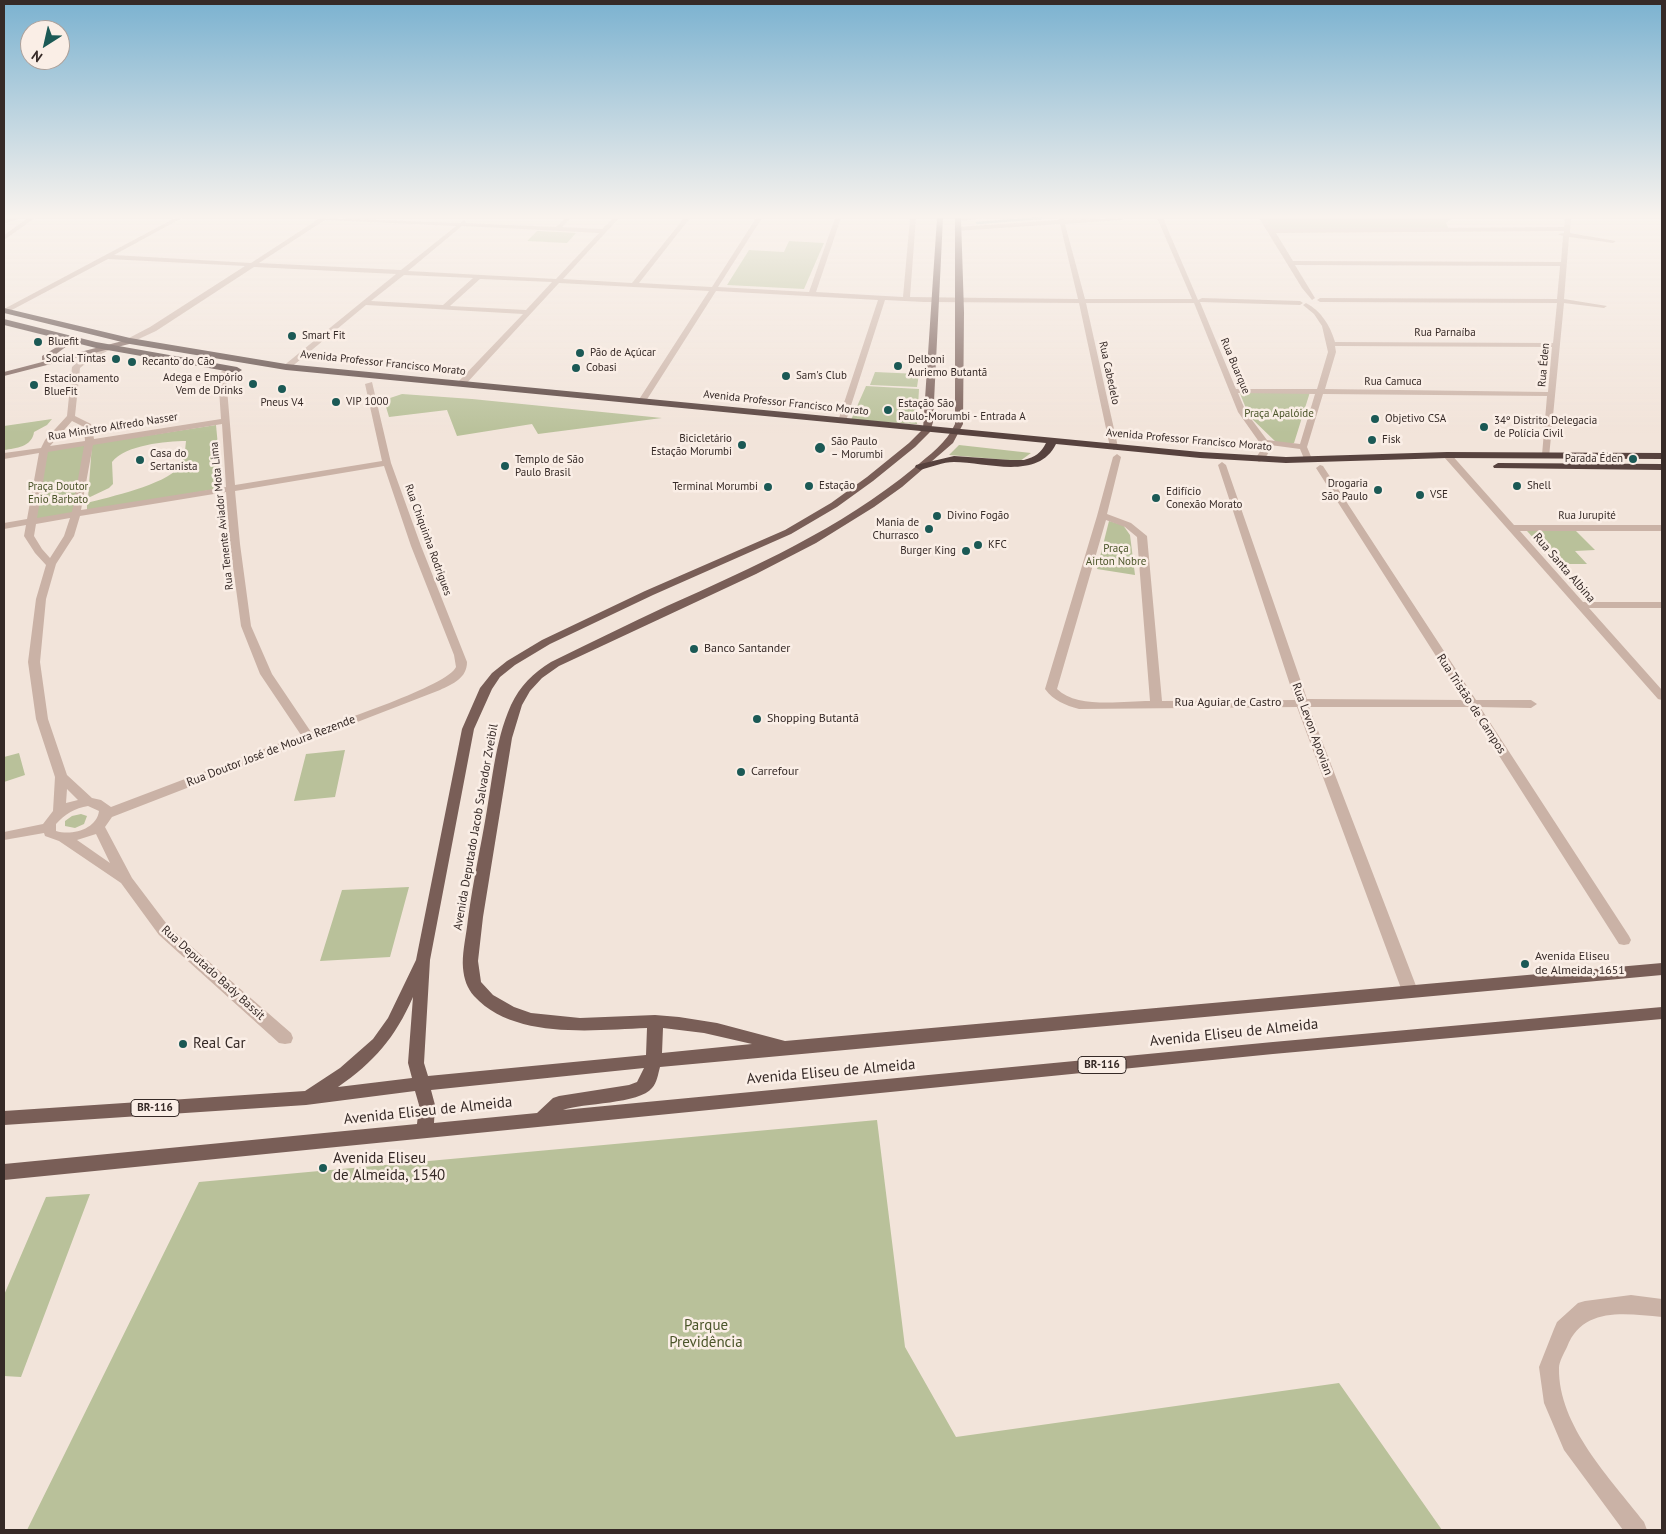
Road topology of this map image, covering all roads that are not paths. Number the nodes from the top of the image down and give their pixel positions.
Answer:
1 (713, 289) edge
2 (46, 290) edge
3 (214, 290) edge
4 (382, 290) edge
5 (464, 290) edge
6 (547, 290) edge
7 (725, 290) edge
8 (814, 290) edge
9 (907, 290) edge
10 (936, 290) edge
11 (960, 290) edge
12 (1079, 290) edge
13 (1192, 290) edge
14 (1305, 290) edge
15 (1561, 290) edge
16 (812, 294) junction
17 (882, 298) junction
18 (906, 299) junction
19 (935, 300) junction
20 (960, 300) junction
21 (1082, 300) junction
22 (1197, 301) junction
23 (1559, 301) junction
24 (1310, 302) junction
25 (365, 303) junction
26 (1604, 306) dead end
27 (445, 307) junction
28 (5, 311) edge
29 (526, 312) junction
30 (4, 322) edge
31 (59, 336) junction
32 (130, 341) junction
33 (1332, 344) junction
34 (1557, 345) junction
35 (109, 348) junction
36 (58, 359) junction
37 (286, 366) junction
38 (76, 368) junction
39 (230, 369) junction
40 (15, 370) junction
41 (4, 374) edge
42 (369, 384) junction
43 (461, 384) junction
44 (1233, 391) junction
45 (1318, 393) junction
46 (1552, 394) junction
47 (642, 401) junction
48 (71, 418) junction
49 (225, 421) junction
50 (840, 428) junction
51 (927, 430) junction
52 (956, 432) junction
53 (914, 438) junction
54 (948, 442) junction
55 (1266, 442) junction
56 (88, 443) junction
57 (1051, 446) junction
58 (1303, 446) junction
59 (44, 450) junction
60 (1115, 452) junction
61 (1546, 455) junction
62 (4, 456) edge
63 (1447, 456) junction
64 (1662, 456) edge
65 (1259, 459) junction
66 (1308, 460) junction
67 (387, 463) junction
68 (1222, 465) junction
69 (1457, 466) junction
70 (920, 467) junction
71 (1662, 467) edge
72 (1320, 468) junction
73 (230, 489) junction
74 (834, 505) junction
75 (860, 513) junction
76 (76, 514) junction
77 (1102, 516) junction
78 (31, 522) junction
79 (4, 526) edge
80 (1512, 528) junction
81 (1662, 528) edge
82 (51, 564) junction
83 (1579, 605) junction
84 (1662, 605) edge
85 (436, 688) joint
86 (1662, 697) edge
87 (1302, 703) junction
88 (1156, 704) junction
89 (1471, 704) junction
90 (1531, 704) dead end
91 (309, 738) junction
92 (61, 777) junction
93 (88, 802) junction
94 (59, 812) junction
95 (106, 814) junction
96 (98, 826) junction
97 (48, 828) junction
98 (4, 836) edge
99 (64, 838) junction
100 (128, 881) junction
101 (1624, 940) dead end
102 (424, 960) junction
103 (1662, 969) edge
104 (1410, 991) junction
105 (1662, 1014) edge
106 (655, 1021) junction
107 (285, 1038) dead end
108 (791, 1048) junction
109 (654, 1061) junction
110 (422, 1084) junction
111 (306, 1098) junction
112 (4, 1118) edge
113 (542, 1119) junction
114 (425, 1130) junction
115 (4, 1172) edge
116 (1662, 1308) edge
117 (1636, 1530) edge

1 - 47 street
2 - 28 street
3 - 32 street
4 - 25 street
5 - 27 street
6 - 29 street
7 - 16 street
8 - 16 street
9 - 18 street
10 - 19 main road
11 - 20 main road
12 - 21 street, Rua Cabedelo
13 - 22 street, Rua Buarque
14 - 24 street
15 - 23 street, Rua Éden
16 - 17 street
17 - 18 street
17 - 50 street
18 - 19 street
19 - 20 street
19 - 51 main road
20 - 21 street
20 - 52 main road
21 - 22 street
21 - 60 street, Rua Cabedelo
22 - 24 street
22 - 44 street, Rua Buarque
23 - 24 street
23 - 26 street
23 - 34 street, Rua Éden
24 - 33 street
25 - 27 street
25 - 37 street
27 - 29 street
28 - 32 highway, Avenida Professor Francisco Morato
29 - 43 street
30 - 31 highway, Avenida Professor Francisco Morato
31 - 35 highway, Avenida Professor Francisco Morato
31 - 40 main road
32 - 35 main road
32 - 37 highway, Avenida Professor Francisco Morato
33 - 34 street, Rua Parnaíba
33 - 45 street
34 - 46 street, Rua Éden
35 - 36 main road
35 - 38 street
35 - 39 highway, Avenida Professor Francisco Morato
36 - 38 street
36 - 40 main road
37 - 43 highway, Avenida Professor Francisco Morato
38 - 48 street
39 - 42 highway, Avenida Professor Francisco Morato
39 - 49 street, Rua Tenente Aviador Mota Lima
40 - 41 main road
42 - 50 highway, Avenida Professor Francisco Morato
42 - 67 street, Rua Chiquinha Rodrigues
43 - 47 highway, Avenida Professor Francisco Morato
44 - 45 street, Rua Camuca
44 - 55 street, Rua Buarque
45 - 46 street, Rua Camuca
45 - 58 street
46 - 61 street, Rua Éden
47 - 50 highway, Avenida Professor Francisco Morato
48 - 56 street
48 - 59 street
49 - 56 street, Rua Ministro Alfredo Nasser
49 - 73 street, Rua Tenente Aviador Mota Lima
50 - 51 highway, Avenida Professor Francisco Morato
51 - 52 highway, Avenida Professor Francisco Morato
51 - 53 main road, Avenida Deputado Jacob Salvador Zveibil
52 - 54 main road, Avenida Deputado Jacob Salvador Zveibil
52 - 57 highway, Avenida Professor Francisco Morato
53 - 54 highway, Avenida Professor Francisco Morato
53 - 74 main road, Avenida Deputado Jacob Salvador Zveibil
54 - 57 highway, Avenida Professor Francisco Morato
54 - 70 main road, Avenida Deputado Jacob Salvador Zveibil
55 - 58 street
55 - 65 street
56 - 59 street, Rua Ministro Alfredo Nasser
56 - 76 street
57 - 60 highway, Avenida Professor Francisco Morato
57 - 70 highway
58 - 66 street
59 - 62 street, Rua Ministro Alfredo Nasser
59 - 78 street
60 - 65 highway, Avenida Professor Francisco Morato
60 - 68 highway, Avenida Professor Francisco Morato
60 - 77 street
61 - 63 highway, Avenida Professor Francisco Morato
61 - 64 highway, Avenida Professor Francisco Morato
63 - 66 highway, Avenida Professor Francisco Morato
63 - 69 street, Rua Santa Albina
65 - 66 highway, Avenida Professor Francisco Morato
67 - 73 street
67 - 85 street, Rua Chiquinha Rodrigues
68 - 72 highway, Avenida Professor Francisco Morato
68 - 87 street, Rua Levon Apovian
69 - 71 highway, Avenida Professor Francisco Morato
69 - 72 highway, Avenida Professor Francisco Morato
69 - 80 street, Rua Santa Albina
70 - 75 main road, Avenida Deputado Jacob Salvador Zveibil
72 - 89 street, Rua Tristão de Campos
73 - 76 street
73 - 91 street, Rua Tenente Aviador Mota Lima
74 - 75 main road
74 - 102 main road, Avenida Deputado Jacob Salvador Zveibil
75 - 106 main road, Avenida Deputado Jacob Salvador Zveibil
76 - 78 street
76 - 82 street
77 - 88 street
77 - 88 street, Rua Aguiar de Castro
78 - 79 street
78 - 82 street
80 - 81 street, Rua Jurupité
80 - 83 street, Rua Santa Albina
82 - 92 street
83 - 84 street
83 - 86 street, Rua Santa Albina
85 - 91 street, Rua Doutor José de Moura Rezende
87 - 88 street, Rua Aguiar de Castro
87 - 89 street, Rua Aguiar de Castro
87 - 104 street, Rua Levon Apovian
89 - 90 street, Rua Aguiar de Castro
89 - 101 street, Rua Tristão de Campos
91 - 95 street, Rua Doutor José de Moura Rezende
92 - 93 street
92 - 94 street
93 - 94 street
93 - 95 street
94 - 97 street
95 - 96 street
96 - 99 street
96 - 100 street, Rua Deputado Bady Bassit
97 - 98 street
97 - 99 street, Rua Deputado Bady Bassit
99 - 100 street, Rua Deputado Bady Bassit
100 - 107 street, Rua Deputado Bady Bassit
102 - 110 main road, Avenida Deputado Jacob Salvador Zveibil
102 - 111 main road
103 - 104 main road, Avenida Eliseu de Almeida / BR-116
104 - 108 main road, Avenida Eliseu de Almeida / BR-116
105 - 113 main road, Avenida Eliseu de Almeida / BR-116
106 - 108 main road, Avenida Deputado Jacob Salvador Zveibil
106 - 109 main road
108 - 109 main road, Avenida Eliseu de Almeida / BR-116
109 - 110 main road, Avenida Eliseu de Almeida / BR-116
109 - 113 main road
110 - 111 main road, Avenida Eliseu de Almeida / BR-116
110 - 114 main road, Avenida Deputado Jacob Salvador Zveibil
111 - 112 main road, Avenida Eliseu de Almeida / BR-116
113 - 114 main road, Avenida Eliseu de Almeida / BR-116
114 - 115 main road, Avenida Eliseu de Almeida / BR-116
116 - 117 street

